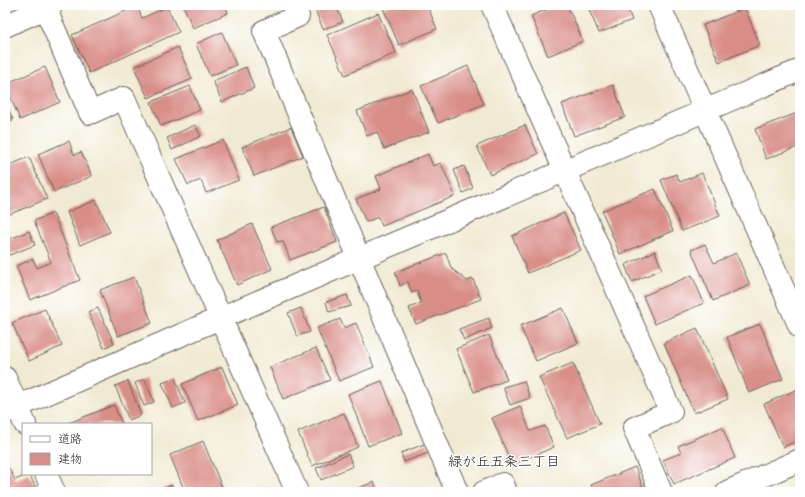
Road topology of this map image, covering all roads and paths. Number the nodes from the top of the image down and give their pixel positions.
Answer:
1 (492, 5) edge
2 (659, 5) edge
3 (47, 6) edge
4 (296, 11) edge
5 (5, 26) edge
6 (800, 70) edge
7 (705, 110) junction
8 (565, 170) junction
9 (359, 259) junction
10 (220, 318) junction
11 (800, 327) edge
12 (5, 378) edge
13 (16, 414) edge
14 (800, 460) edge
15 (46, 475) edge
16 (54, 492) edge
17 (296, 492) edge
18 (457, 492) edge
19 (661, 492) edge
20 (727, 492) edge

1 - 8 street
2 - 7 street
3 - 5 street
3 - 10 street
4 - 9 street
6 - 7 street
7 - 8 street
7 - 11 street
8 - 9 street
8 - 19 street
9 - 10 street
9 - 18 street
10 - 13 street
10 - 17 street
12 - 13 street
14 - 20 street
15 - 16 street

